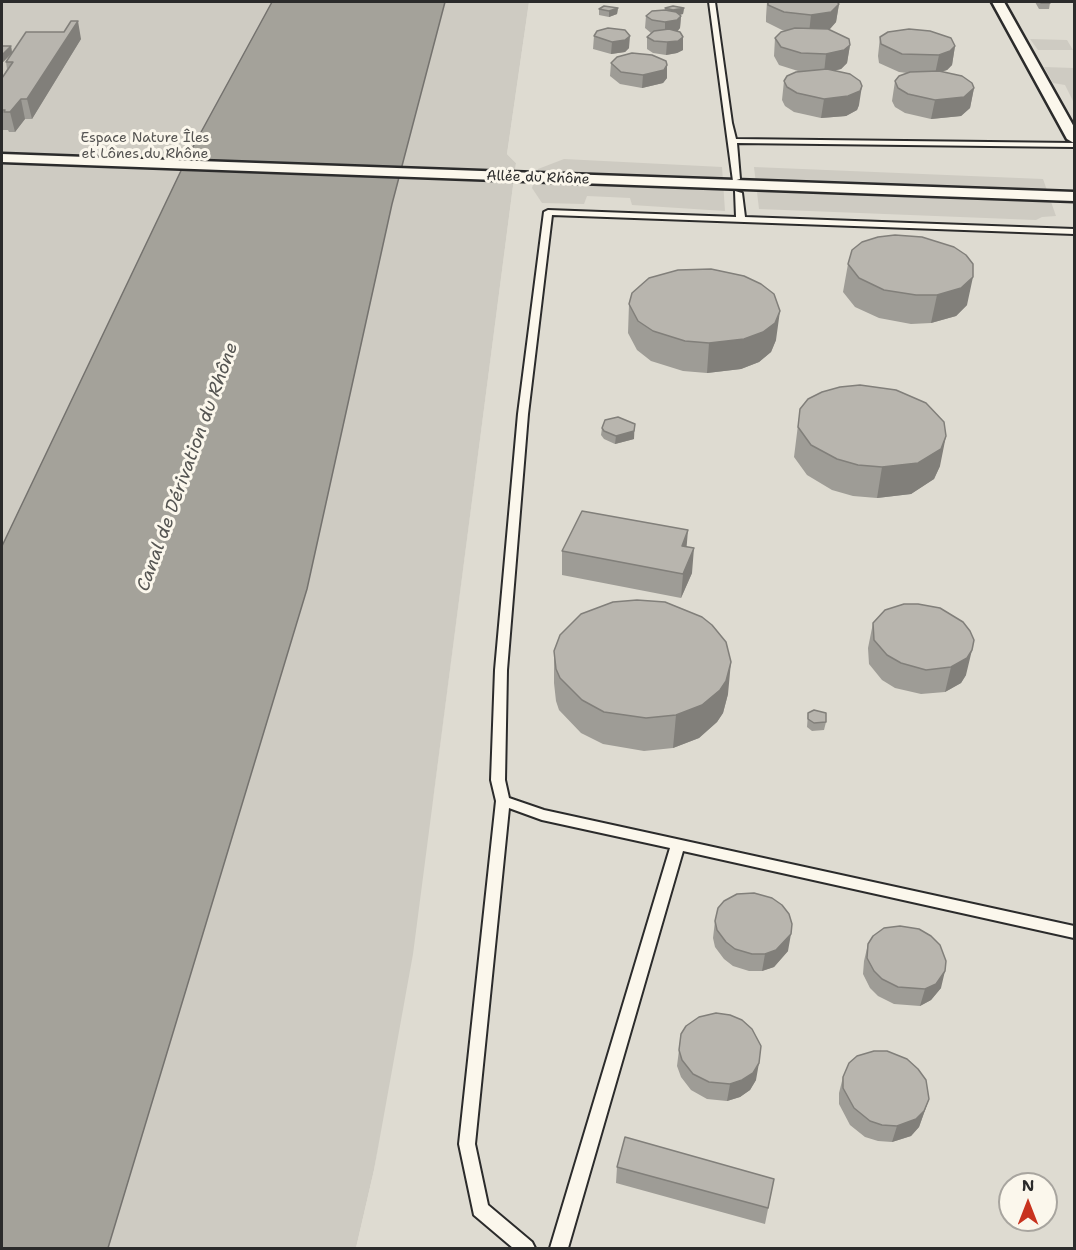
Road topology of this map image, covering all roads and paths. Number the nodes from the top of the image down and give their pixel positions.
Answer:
1 (712, 2) edge
2 (998, 2) edge
3 (1074, 139) edge
4 (733, 141) junction
5 (1074, 145) edge
6 (2, 158) edge
7 (736, 179) dead end
8 (738, 193) dead end
9 (1074, 197) edge
10 (741, 220) junction
11 (1074, 232) edge
12 (503, 801) junction
13 (678, 844) junction
14 (1074, 932) edge
15 (526, 1248) edge
16 (559, 1248) edge

1 - 4 lane
2 - 3 street
4 - 5 lane
4 - 7 lane
6 - 9 street, Allée du Rhône
8 - 10 lane
10 - 11 lane
10 - 12 lane
12 - 13 lane
12 - 15 lane
13 - 14 lane
13 - 16 lane

